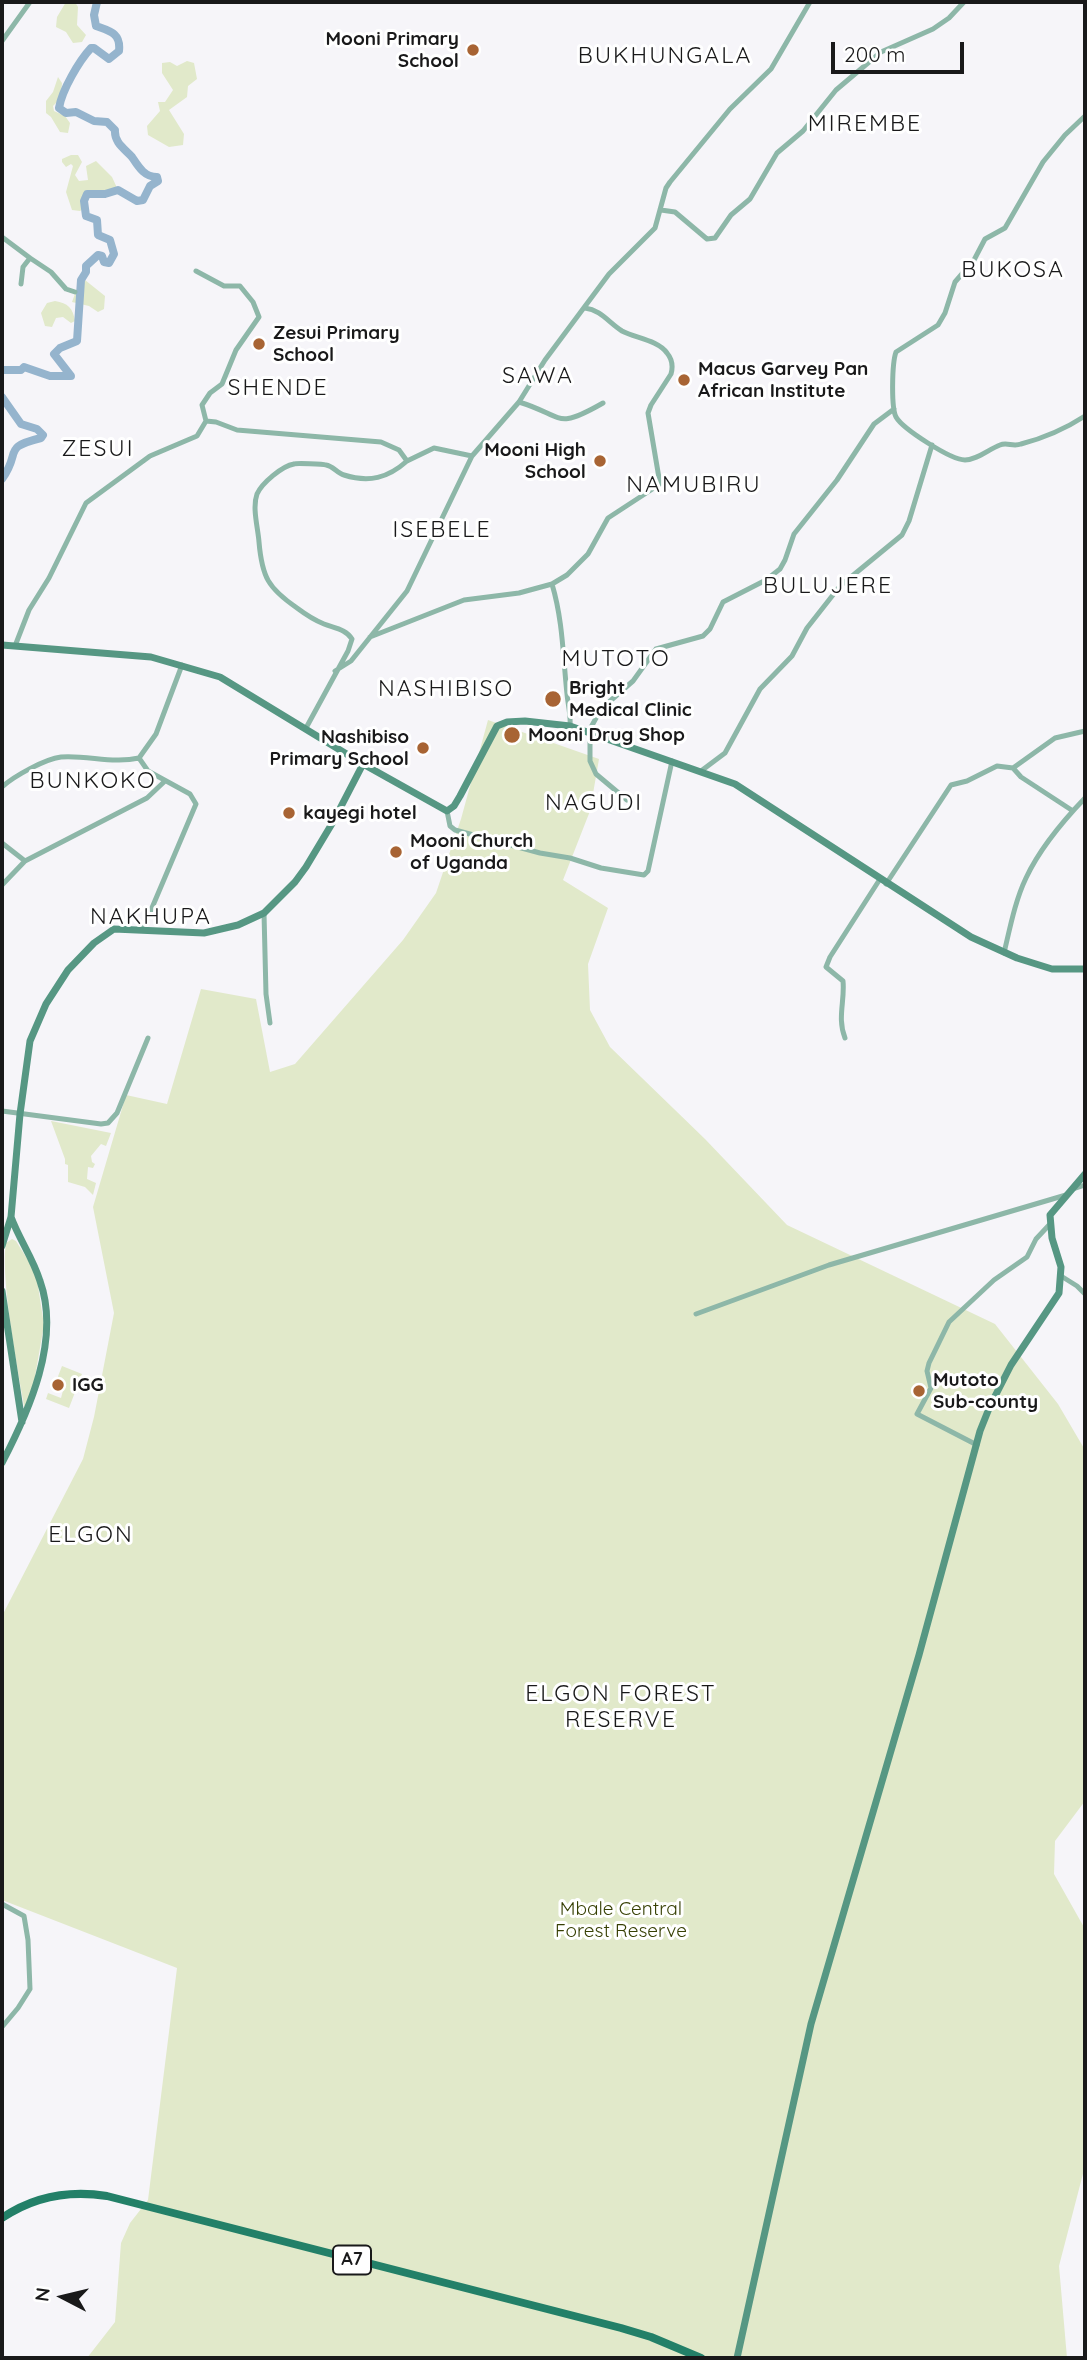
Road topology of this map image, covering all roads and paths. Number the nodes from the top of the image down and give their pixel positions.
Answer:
1 (30, 2) edge
2 (810, 2) edge
3 (964, 2) edge
4 (2, 41) edge
5 (1085, 117) edge
6 (661, 209) junction
7 (2, 237) edge
8 (30, 258) junction
9 (196, 271) dead end
10 (20, 284) dead end
11 (75, 292) dead end
12 (585, 308) junction
13 (519, 402) junction
14 (603, 403) dead end
15 (894, 409) junction
16 (1085, 416) edge
17 (206, 421) junction
18 (932, 445) junction
19 (472, 456) junction
20 (407, 461) junction
21 (552, 584) junction
22 (368, 638) junction
23 (2, 645) edge
24 (15, 646) junction
25 (182, 665) junction
26 (335, 671) junction
27 (570, 726) junction
28 (306, 728) junction
29 (1085, 731) edge
30 (590, 733) junction
31 (139, 758) junction
32 (672, 761) junction
33 (363, 764) junction
34 (1013, 768) junction
35 (701, 771) junction
36 (165, 781) junction
37 (2, 787) edge
38 (1085, 799) edge
39 (627, 800) dead end
40 (447, 811) junction
41 (1073, 811) junction
42 (2, 843) edge
43 (25, 861) junction
44 (883, 881) junction
45 (2, 885) edge
46 (264, 913) junction
47 (143, 929) junction
48 (1004, 953) junction
49 (1085, 969) edge
50 (270, 1023) dead end
51 (148, 1038) dead end
52 (845, 1038) dead end
53 (2, 1111) edge
54 (20, 1114) junction
55 (1085, 1174) edge
56 (1085, 1185) edge
57 (1068, 1192) junction
58 (11, 1217) junction
59 (1050, 1224) junction
60 (20, 1239) junction
61 (2, 1242) edge
62 (1062, 1276) junction
63 (2, 1291) edge
64 (1085, 1294) edge
65 (696, 1314) dead end
66 (22, 1422) junction
67 (976, 1445) junction
68 (2, 1463) edge
69 (2, 1904) edge
70 (2, 2027) edge
71 (2, 2218) edge
72 (701, 2358) edge
73 (737, 2358) edge

1 - 4 street
2 - 6 street
3 - 6 street
5 - 15 street
6 - 12 street
7 - 8 street
8 - 10 street
8 - 11 street
9 - 17 street
12 - 13 street
12 - 21 street
13 - 14 street
13 - 19 street
15 - 18 street
15 - 30 street
16 - 18 street
17 - 20 street
17 - 24 street
18 - 35 street
19 - 20 street
19 - 22 street
20 - 26 street
21 - 22 street
21 - 27 street
22 - 26 street
23 - 24 street
24 - 25 street
25 - 28 street
25 - 31 street
26 - 28 street
27 - 30 street
27 - 40 street
28 - 33 street
29 - 34 street
30 - 32 street
30 - 39 street
31 - 36 street
31 - 37 street
32 - 35 street
32 - 40 street
33 - 40 street
33 - 46 street
34 - 41 street
34 - 44 street
35 - 44 street
36 - 43 street
36 - 47 street
38 - 41 street
41 - 48 street
42 - 43 street
43 - 45 street
44 - 48 street
44 - 52 street
46 - 47 street
46 - 50 street
47 - 54 street
48 - 49 street
51 - 54 street
53 - 54 street
54 - 58 street
55 - 57 street
56 - 57 street
57 - 59 street
57 - 65 street
58 - 60 street
58 - 61 street
59 - 62 street
59 - 67 street
60 - 61 street
60 - 66 street
62 - 64 street
62 - 67 street
63 - 66 street
66 - 68 street
67 - 73 street
69 - 70 street
71 - 72 main road, A7

